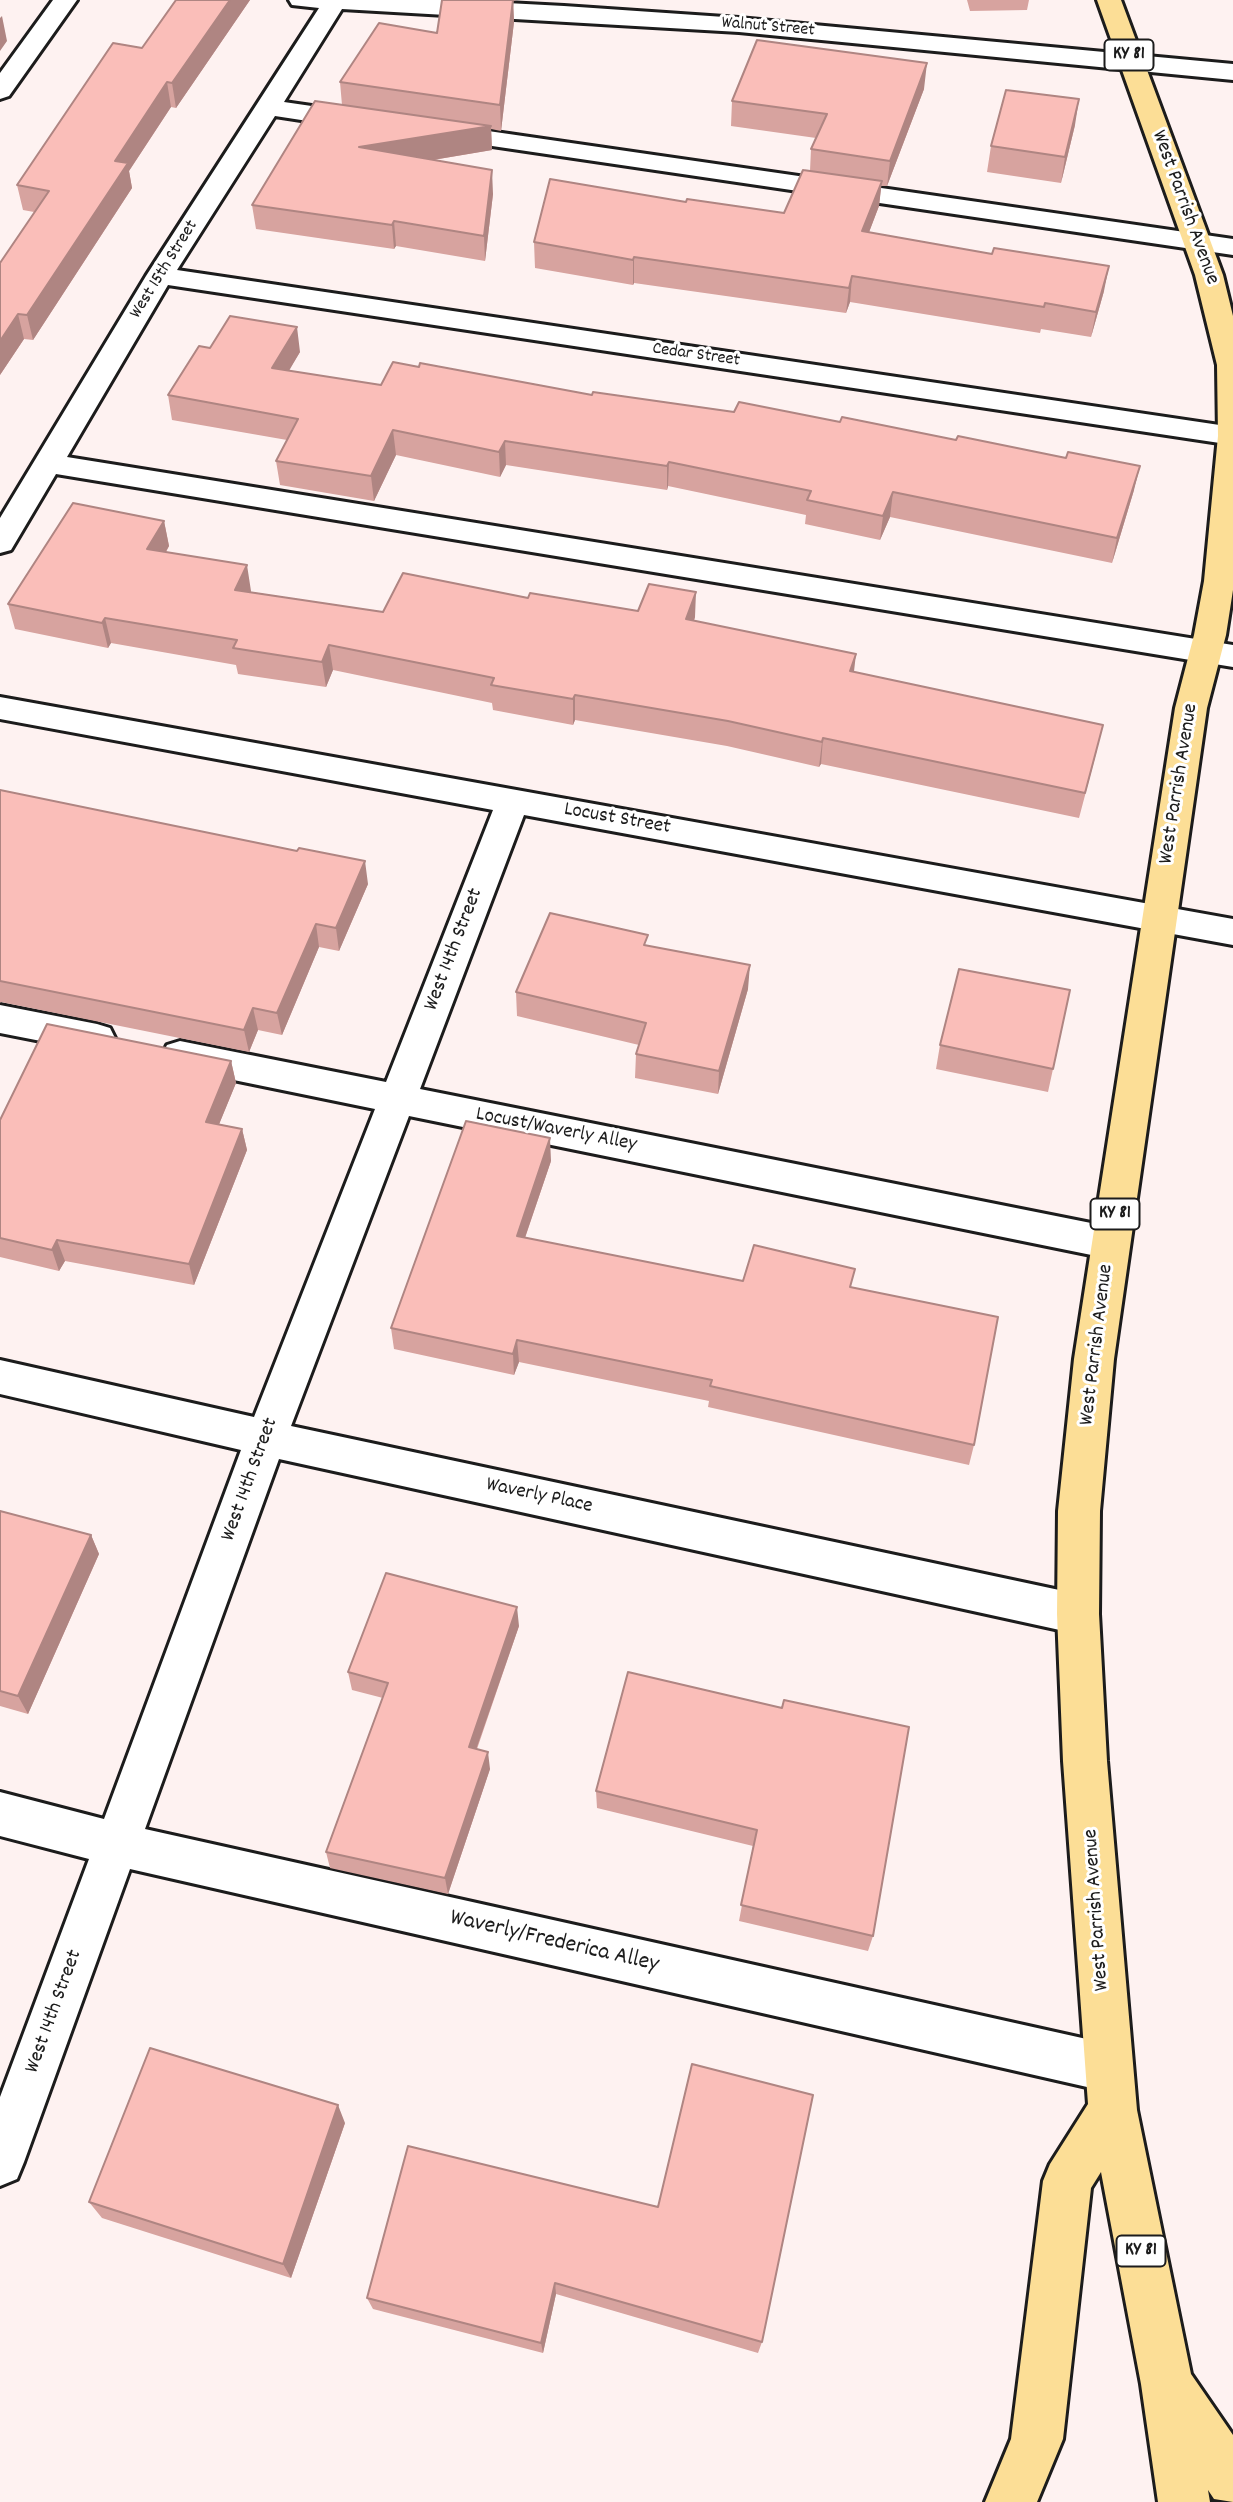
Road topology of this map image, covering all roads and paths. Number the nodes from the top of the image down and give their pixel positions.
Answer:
1 (65, 0) edge
2 (302, 0) edge
3 (1109, 0) edge
4 (336, 1) edge
5 (563, 6) edge
6 (1131, 62) junction
7 (1233, 72) edge
8 (0, 91) edge
9 (268, 107) junction
10 (391, 125) edge
11 (418, 129) edge
12 (1197, 242) junction
13 (1233, 247) edge
14 (160, 276) junction
15 (1233, 436) edge
16 (48, 463) junction
17 (0, 543) edge
18 (1219, 654) edge
19 (0, 708) edge
20 (513, 801) junction
21 (1158, 919) junction
22 (1233, 932) edge
23 (0, 1019) edge
24 (397, 1099) junction
25 (1111, 1243) junction
26 (0, 1377) edge
27 (266, 1438) junction
28 (1078, 1614) junction
29 (0, 1814) edge
30 (116, 1843) junction
31 (1111, 2089) junction
32 (0, 2162) edge
33 (1167, 2384) junction
34 (1233, 2480) edge
35 (1011, 2502) edge
36 (1184, 2502) edge

1 - 8 street
2 - 4 street, Walnut Street
3 - 6 main road, West Parrish Avenue / KY 81
4 - 5 street, Walnut Street
4 - 9 street, West 15th Street
5 - 6 street, Walnut Street
6 - 7 street, Walnut Street
6 - 12 main road, West Parrish Avenue / KY 81
9 - 10 street
9 - 14 street, West 15th Street
11 - 12 street
12 - 13 street
12 - 15 main road, West Parrish Avenue / KY 81
14 - 15 street, Cedar Street
14 - 16 street, West 15th Street
15 - 18 main road, West Parrish Avenue / KY 81
16 - 17 street, West 15th Street
16 - 18 street
18 - 21 main road, West Parrish Avenue / KY 81
19 - 20 street, Locust Street
20 - 21 street, Locust Street
20 - 24 street, West 14th Street
21 - 22 street, Locust Street
21 - 25 main road, West Parrish Avenue / KY 81
23 - 24 street, Locust/Waverly Alley
24 - 25 street, Locust/Waverly Alley
24 - 27 street, West 14th Street
25 - 28 main road, West Parrish Avenue / KY 81
26 - 27 street, Waverly Place
27 - 28 street, Waverly Place
27 - 30 street, West 14th Street
28 - 31 main road, West Parrish Avenue / KY 81
29 - 30 street, Waverly/Frederica Alley
30 - 31 street, Waverly/Frederica Alley
30 - 32 street, West 14th Street
31 - 33 main road, West Parrish Avenue / KY 81
31 - 35 main road
33 - 34 main road
33 - 36 main road, West Parrish Avenue / KY 81

